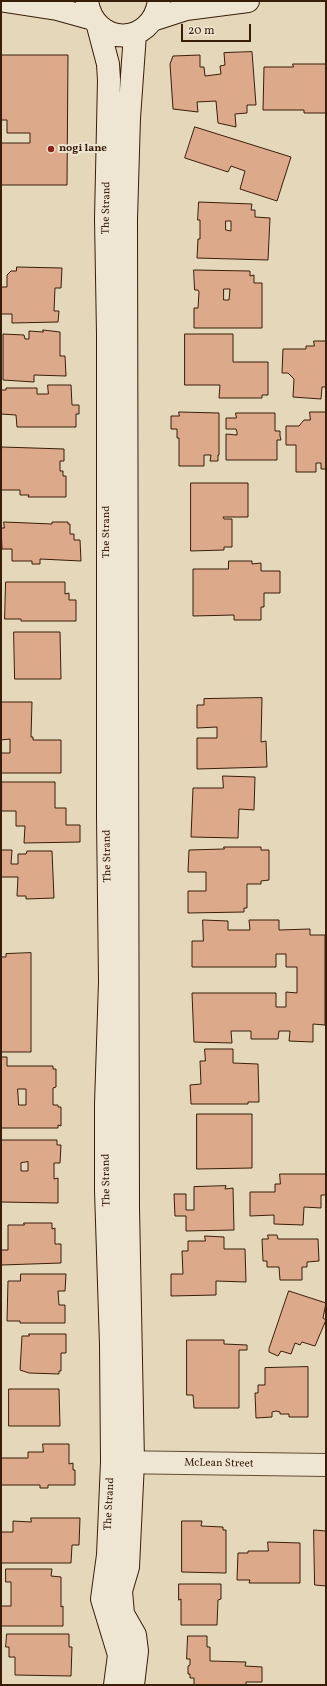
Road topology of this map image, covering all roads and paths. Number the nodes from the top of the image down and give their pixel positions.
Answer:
1 (5, 1) edge
2 (248, 1) edge
3 (156, 11) edge
4 (93, 15) edge
5 (135, 34) junction
6 (122, 1462) junction
7 (326, 1466) edge
8 (115, 1685) edge
9 (133, 1685) edge

1 - 4 street
2 - 3 street
3 - 5 street
4 - 5 street
4 - 6 street, The Strand
5 - 6 street, The Strand
6 - 7 street, McLean Street
6 - 8 street, The Strand
6 - 9 street, The Strand

